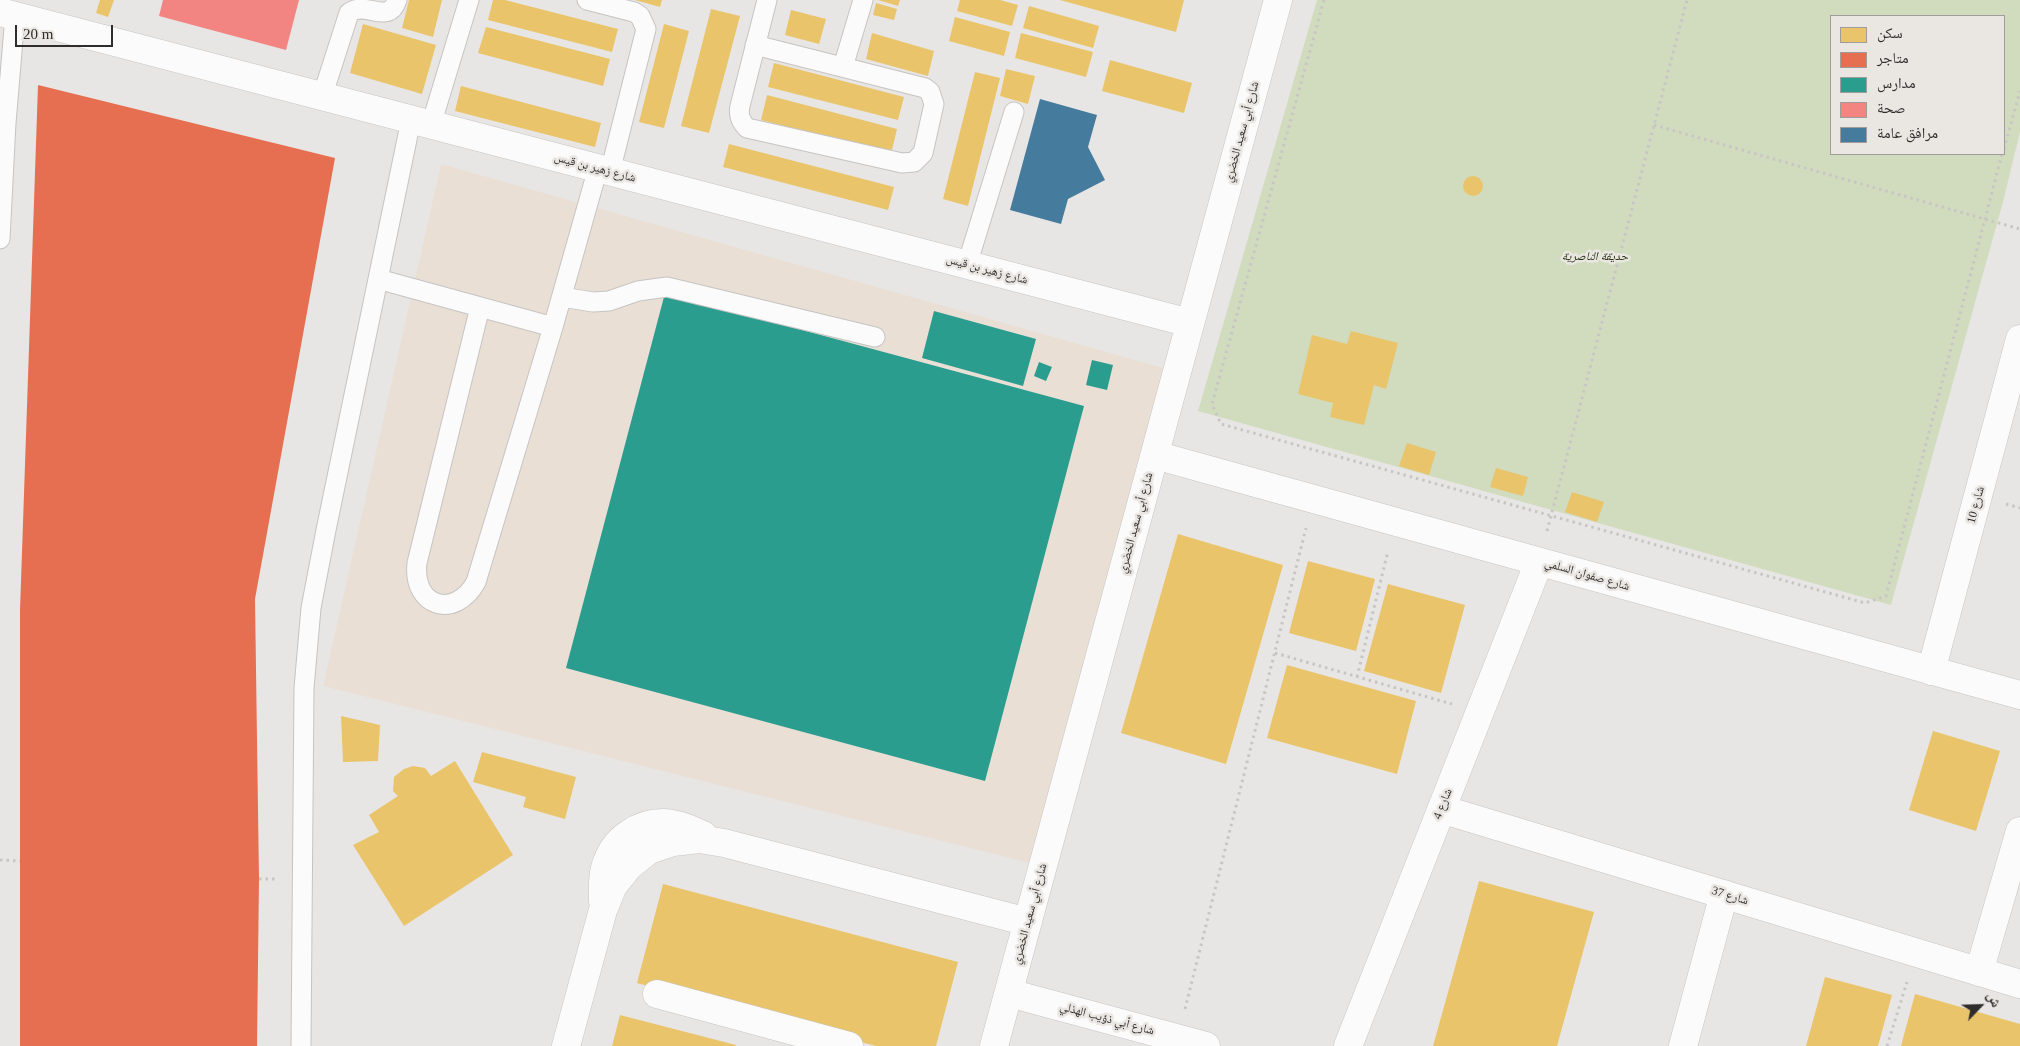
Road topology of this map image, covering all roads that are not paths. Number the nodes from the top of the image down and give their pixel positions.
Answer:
1 (397, 0) edge
2 (469, 0) edge
3 (587, 0) edge
4 (767, 0) edge
5 (862, 0) edge
6 (1278, 0) edge
7 (8, 14) edge
8 (755, 45) junction
9 (843, 67) junction
10 (322, 96) junction
11 (1014, 112) dead end
12 (421, 122) junction
13 (604, 170) junction
14 (0, 239) edge
15 (967, 265) junction
16 (378, 279) junction
17 (562, 297) junction
18 (480, 307) junction
19 (1190, 323) junction
20 (553, 327) junction
21 (875, 337) dead end
22 (2020, 339) edge
23 (1155, 455) junction
24 (1539, 562) junction
25 (1931, 671) junction
26 (2020, 695) edge
27 (1441, 809) junction
28 (2020, 830) edge
29 (1724, 894) junction
30 (1028, 922) junction
31 (1979, 972) junction
32 (2020, 984) edge
33 (1009, 993) junction
34 (657, 994) dead end
35 (301, 1046) edge
36 (566, 1046) edge
37 (849, 1046) edge
38 (994, 1046) edge
39 (1206, 1046) edge
40 (1348, 1046) edge
41 (1684, 1046) edge

1 - 10 lane
2 - 12 lane
3 - 13 lane
4 - 8 lane
5 - 9 lane
6 - 19 street, شارع أبي سعيد الخضري
7 - 10 street, شارع زهير بن قيس
7 - 14 lane
8 - 9 lane
8 - 9 lane
10 - 12 street, شارع زهير بن قيس
11 - 15 lane
12 - 13 street, شارع زهير بن قيس
12 - 16 lane
13 - 15 street, شارع زهير بن قيس
13 - 17 lane
15 - 19 street, شارع زهير بن قيس
16 - 18 lane
16 - 35 lane
17 - 20 lane
17 - 21 lane
18 - 20 lane
18 - 20 lane
19 - 23 street, شارع أبي سعيد الخضري
22 - 25 street, شارع 10
23 - 24 street, شارع صفوان السلمي
23 - 30 street, شارع أبي سعيد الخضري
24 - 25 street, شارع صفوان السلمي
24 - 27 street, شارع 4
25 - 26 street, شارع صفوان السلمي
27 - 29 street, شارع 37
27 - 40 street, شارع 4
28 - 31 street
29 - 31 street, شارع 37
29 - 41 street
30 - 33 street, شارع أبي سعيد الخضري
30 - 36 street
31 - 32 street, شارع 37
33 - 38 street, شارع أبي سعيد الخضري
33 - 39 street, شارع أبي ذؤيب الهذلي
34 - 37 street

